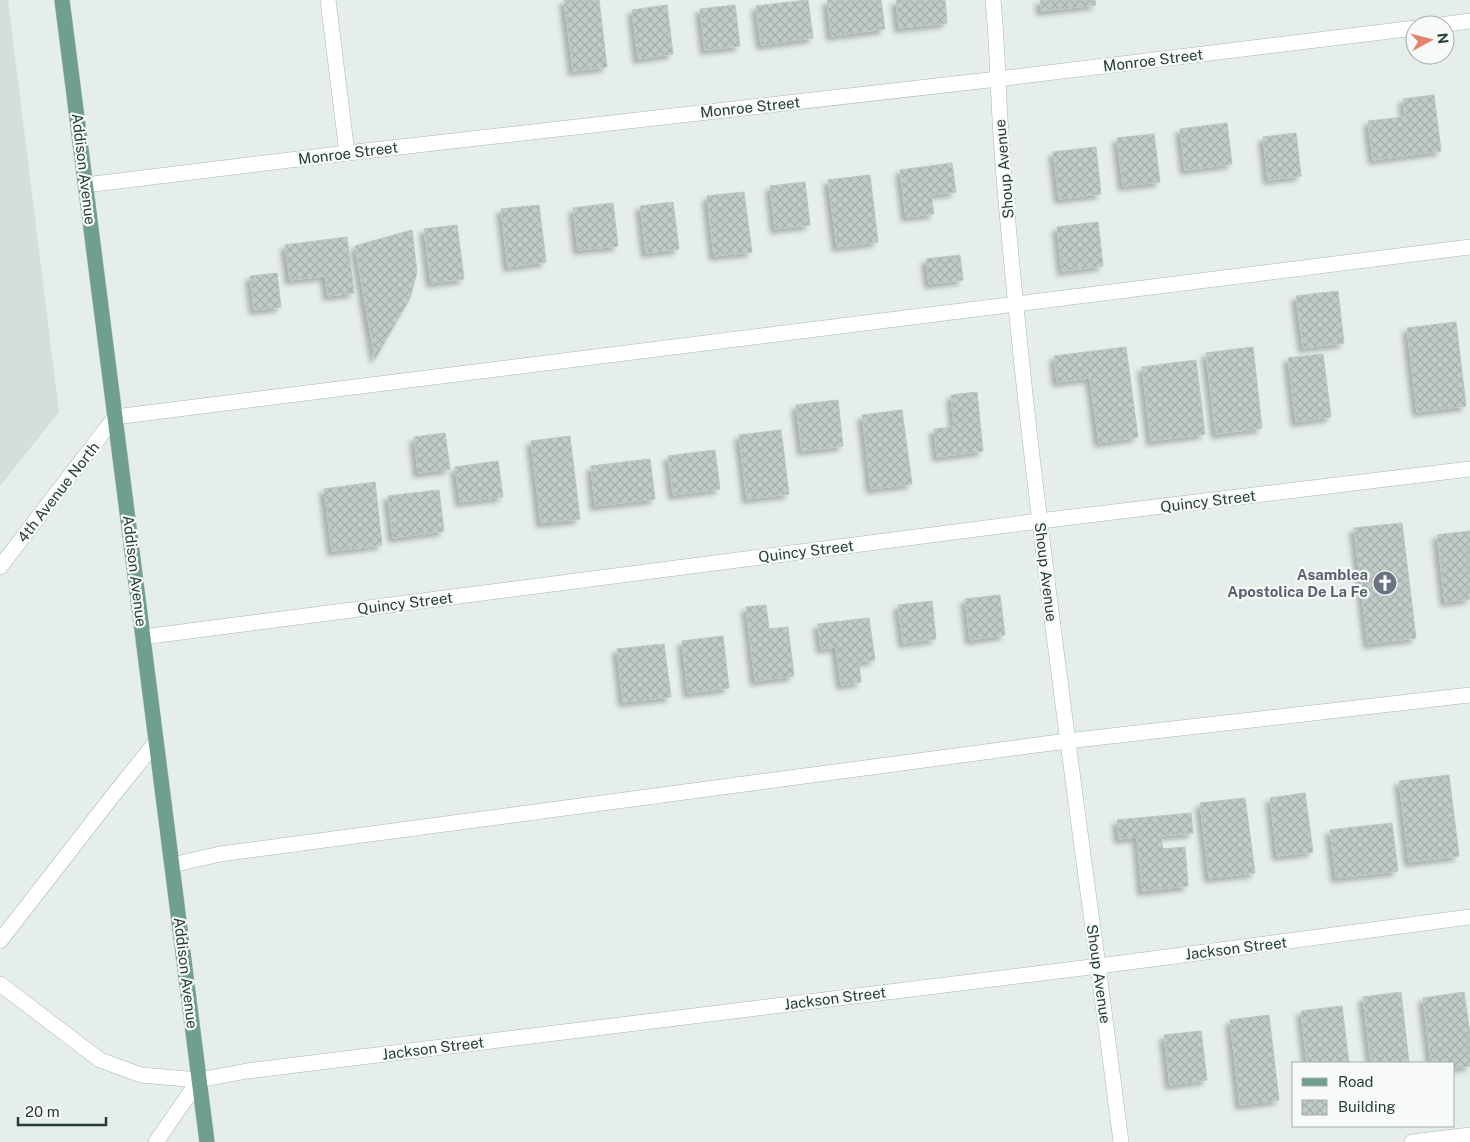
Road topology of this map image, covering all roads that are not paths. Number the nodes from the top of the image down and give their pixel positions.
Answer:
1 (62, 0) edge
2 (328, 0) edge
3 (992, 0) edge
4 (1470, 21) edge
5 (1455, 23) edge
6 (1405, 29) edge
7 (998, 79) junction
8 (347, 153) junction
9 (86, 185) junction
10 (1470, 247) edge
11 (1016, 303) junction
12 (115, 417) junction
13 (1470, 469) edge
14 (1039, 521) junction
15 (0, 567) edge
16 (143, 637) junction
17 (1470, 695) edge
18 (1067, 741) junction
19 (156, 742) junction
20 (172, 865) junction
21 (1470, 917) edge
22 (0, 941) edge
23 (1099, 966) junction
24 (0, 984) edge
25 (199, 1080) junction
26 (1470, 1135) edge
27 (156, 1142) edge
28 (207, 1142) edge
29 (1121, 1142) edge
30 (1412, 1142) edge

1 - 9 main road, Addison Avenue
2 - 8 street
3 - 7 street, Shoup Avenue
4 - 5 street
6 - 7 street, Monroe Street
7 - 8 street, Monroe Street
7 - 11 street, Shoup Avenue
8 - 9 street, Monroe Street
9 - 12 main road, Addison Avenue
10 - 11 street
11 - 12 street
11 - 14 street, Shoup Avenue
12 - 15 street, 4th Avenue North
12 - 16 main road, Addison Avenue
13 - 14 street, Quincy Street
14 - 16 street, Quincy Street
14 - 18 street, Shoup Avenue
16 - 19 main road, Addison Avenue
17 - 18 street
18 - 20 street
18 - 23 street, Shoup Avenue
19 - 20 main road, Addison Avenue
19 - 22 street
20 - 25 main road, Addison Avenue
21 - 23 street, Jackson Street
23 - 25 street, Jackson Street
23 - 29 street, Shoup Avenue
24 - 25 street, Jackson Street
25 - 27 street
25 - 28 main road, Addison Avenue
26 - 30 street

